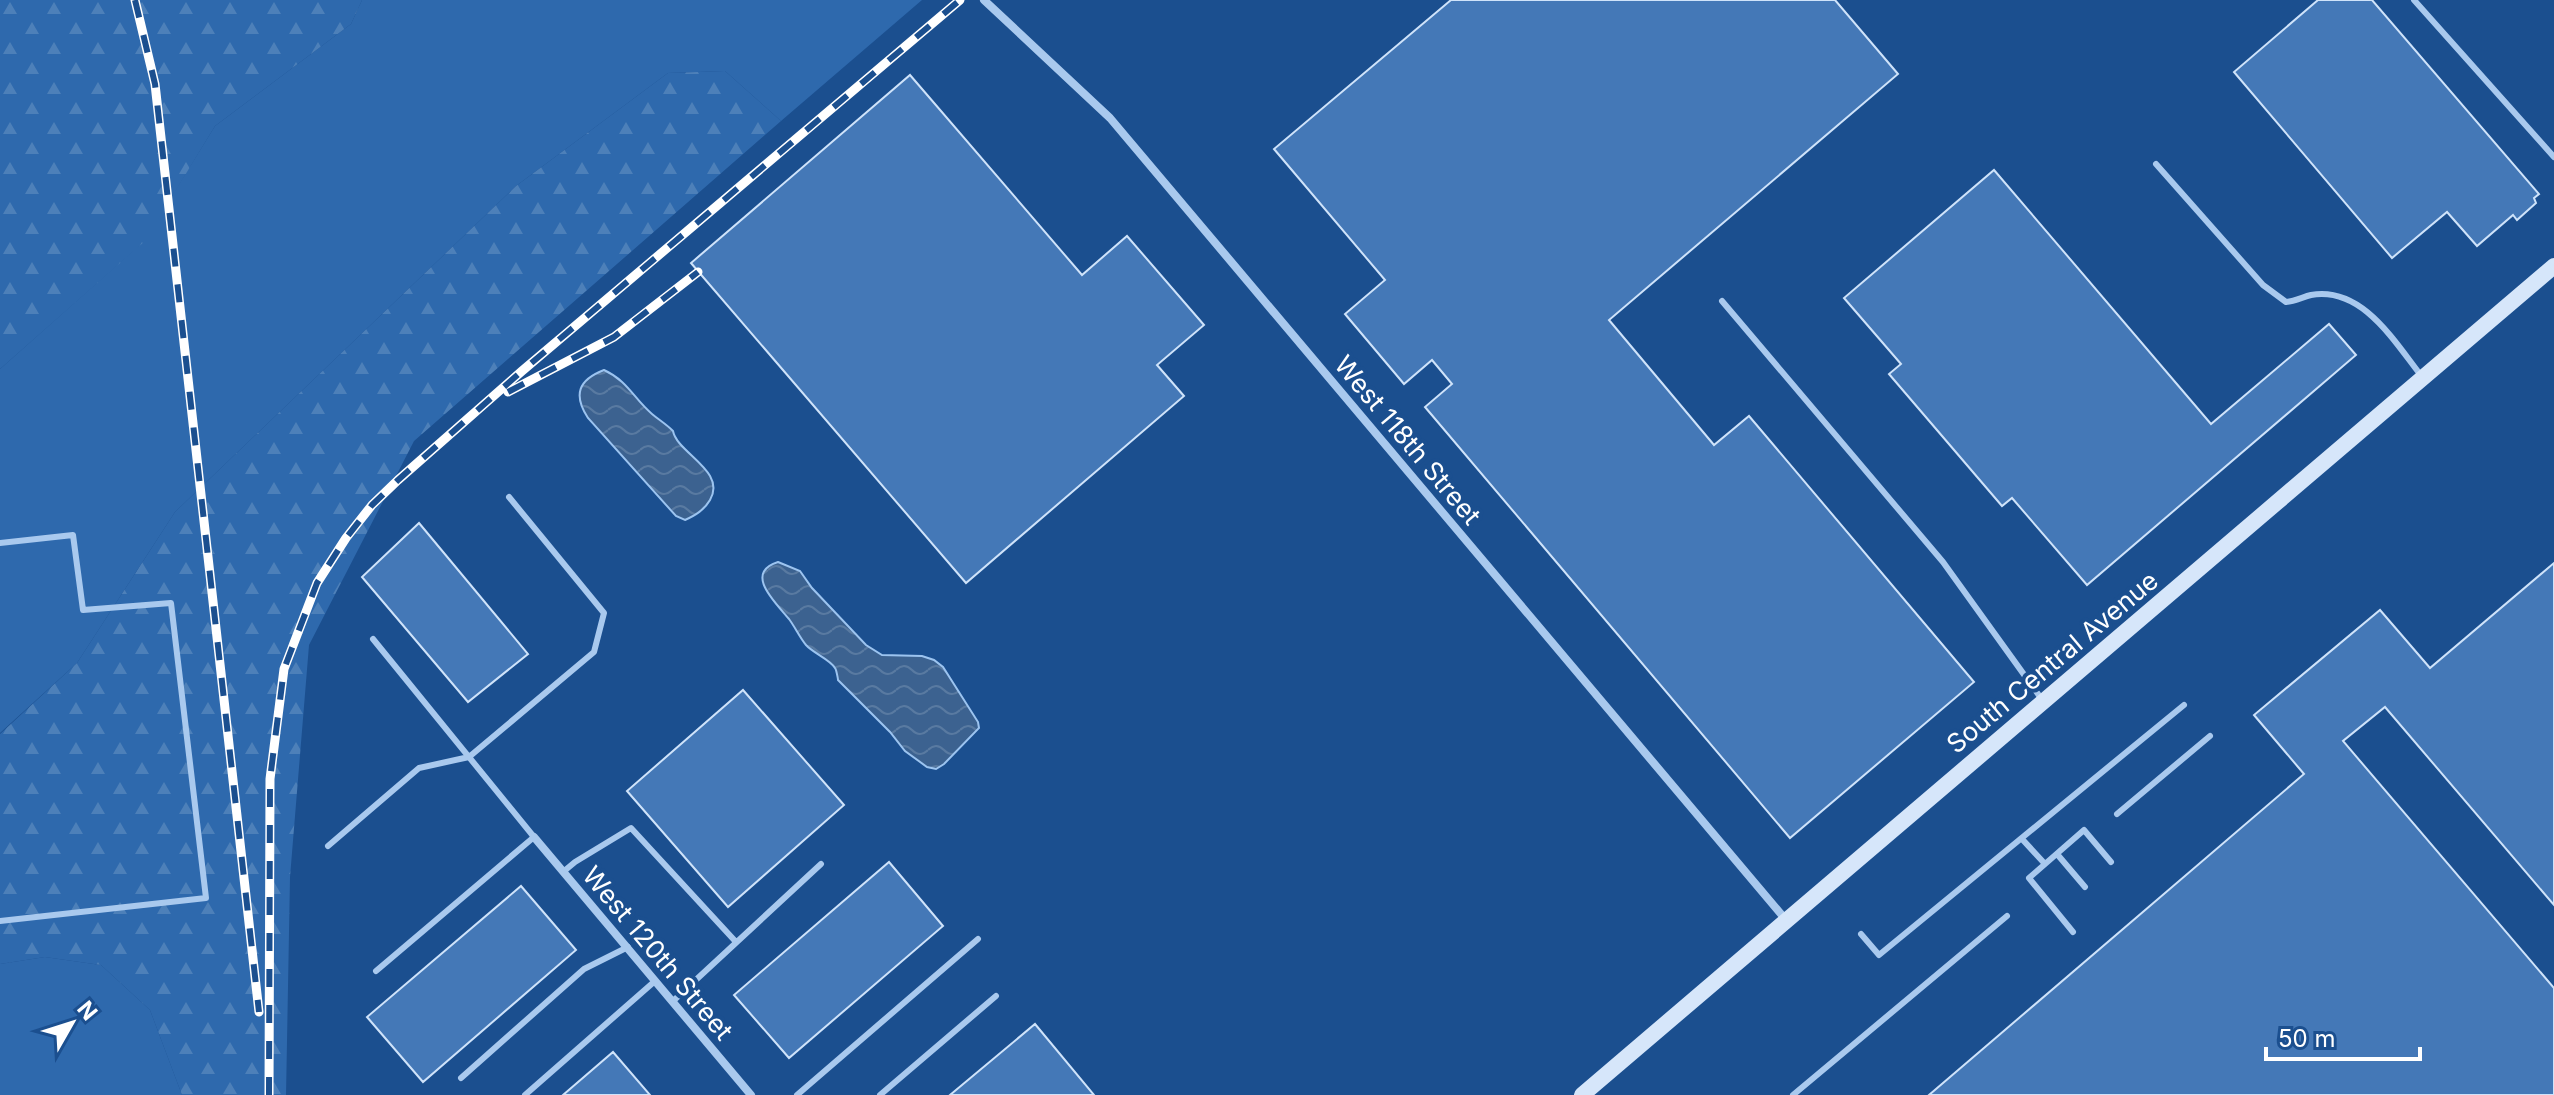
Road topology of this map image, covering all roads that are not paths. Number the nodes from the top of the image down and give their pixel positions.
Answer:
1 (984, 0) edge
2 (2414, 0) edge
3 (2554, 157) edge
4 (2156, 164) dead end
5 (2554, 266) edge
6 (1722, 301) dead end
7 (2423, 378) junction
8 (509, 497) dead end
9 (0, 543) edge
10 (373, 639) dead end
11 (2043, 701) junction
12 (2184, 705) dead end
13 (2210, 736) dead end
14 (469, 757) junction
15 (2117, 814) dead end
16 (534, 837) junction
17 (2022, 839) junction
18 (328, 846) dead end
19 (2057, 854) junction
20 (2111, 862) dead end
21 (821, 864) dead end
22 (2045, 864) junction
23 (563, 872) junction
24 (2085, 887) dead end
25 (2007, 916) dead end
26 (1786, 920) junction
27 (0, 921) edge
28 (2073, 932) dead end
29 (1861, 934) dead end
30 (978, 939) dead end
31 (736, 942) junction
32 (628, 947) junction
33 (376, 971) dead end
34 (655, 981) junction
35 (996, 996) dead end
36 (672, 1002) junction
37 (461, 1078) dead end
38 (525, 1095) edge
39 (751, 1095) edge
40 (797, 1095) edge
41 (880, 1095) edge
42 (1582, 1095) edge
43 (1793, 1095) edge

1 - 26 street, West 118th Street
2 - 3 lane
4 - 7 lane
5 - 7 street, South Central Avenue
6 - 11 lane
7 - 11 street, South Central Avenue
8 - 14 lane
9 - 27 lane
10 - 14 lane
11 - 26 street, South Central Avenue
12 - 17 lane
13 - 15 lane
14 - 16 lane
14 - 18 lane
16 - 23 street, West 120th Street
16 - 33 lane
17 - 22 lane
17 - 29 lane
19 - 20 lane
19 - 22 lane
19 - 24 lane
21 - 31 lane
22 - 28 lane
23 - 31 lane
23 - 32 street, West 120th Street
25 - 43 lane
26 - 42 street, South Central Avenue
30 - 40 lane
31 - 36 lane
32 - 34 street, West 120th Street
32 - 37 lane
34 - 36 street, West 120th Street
34 - 38 lane
35 - 41 lane
36 - 39 street, West 120th Street

